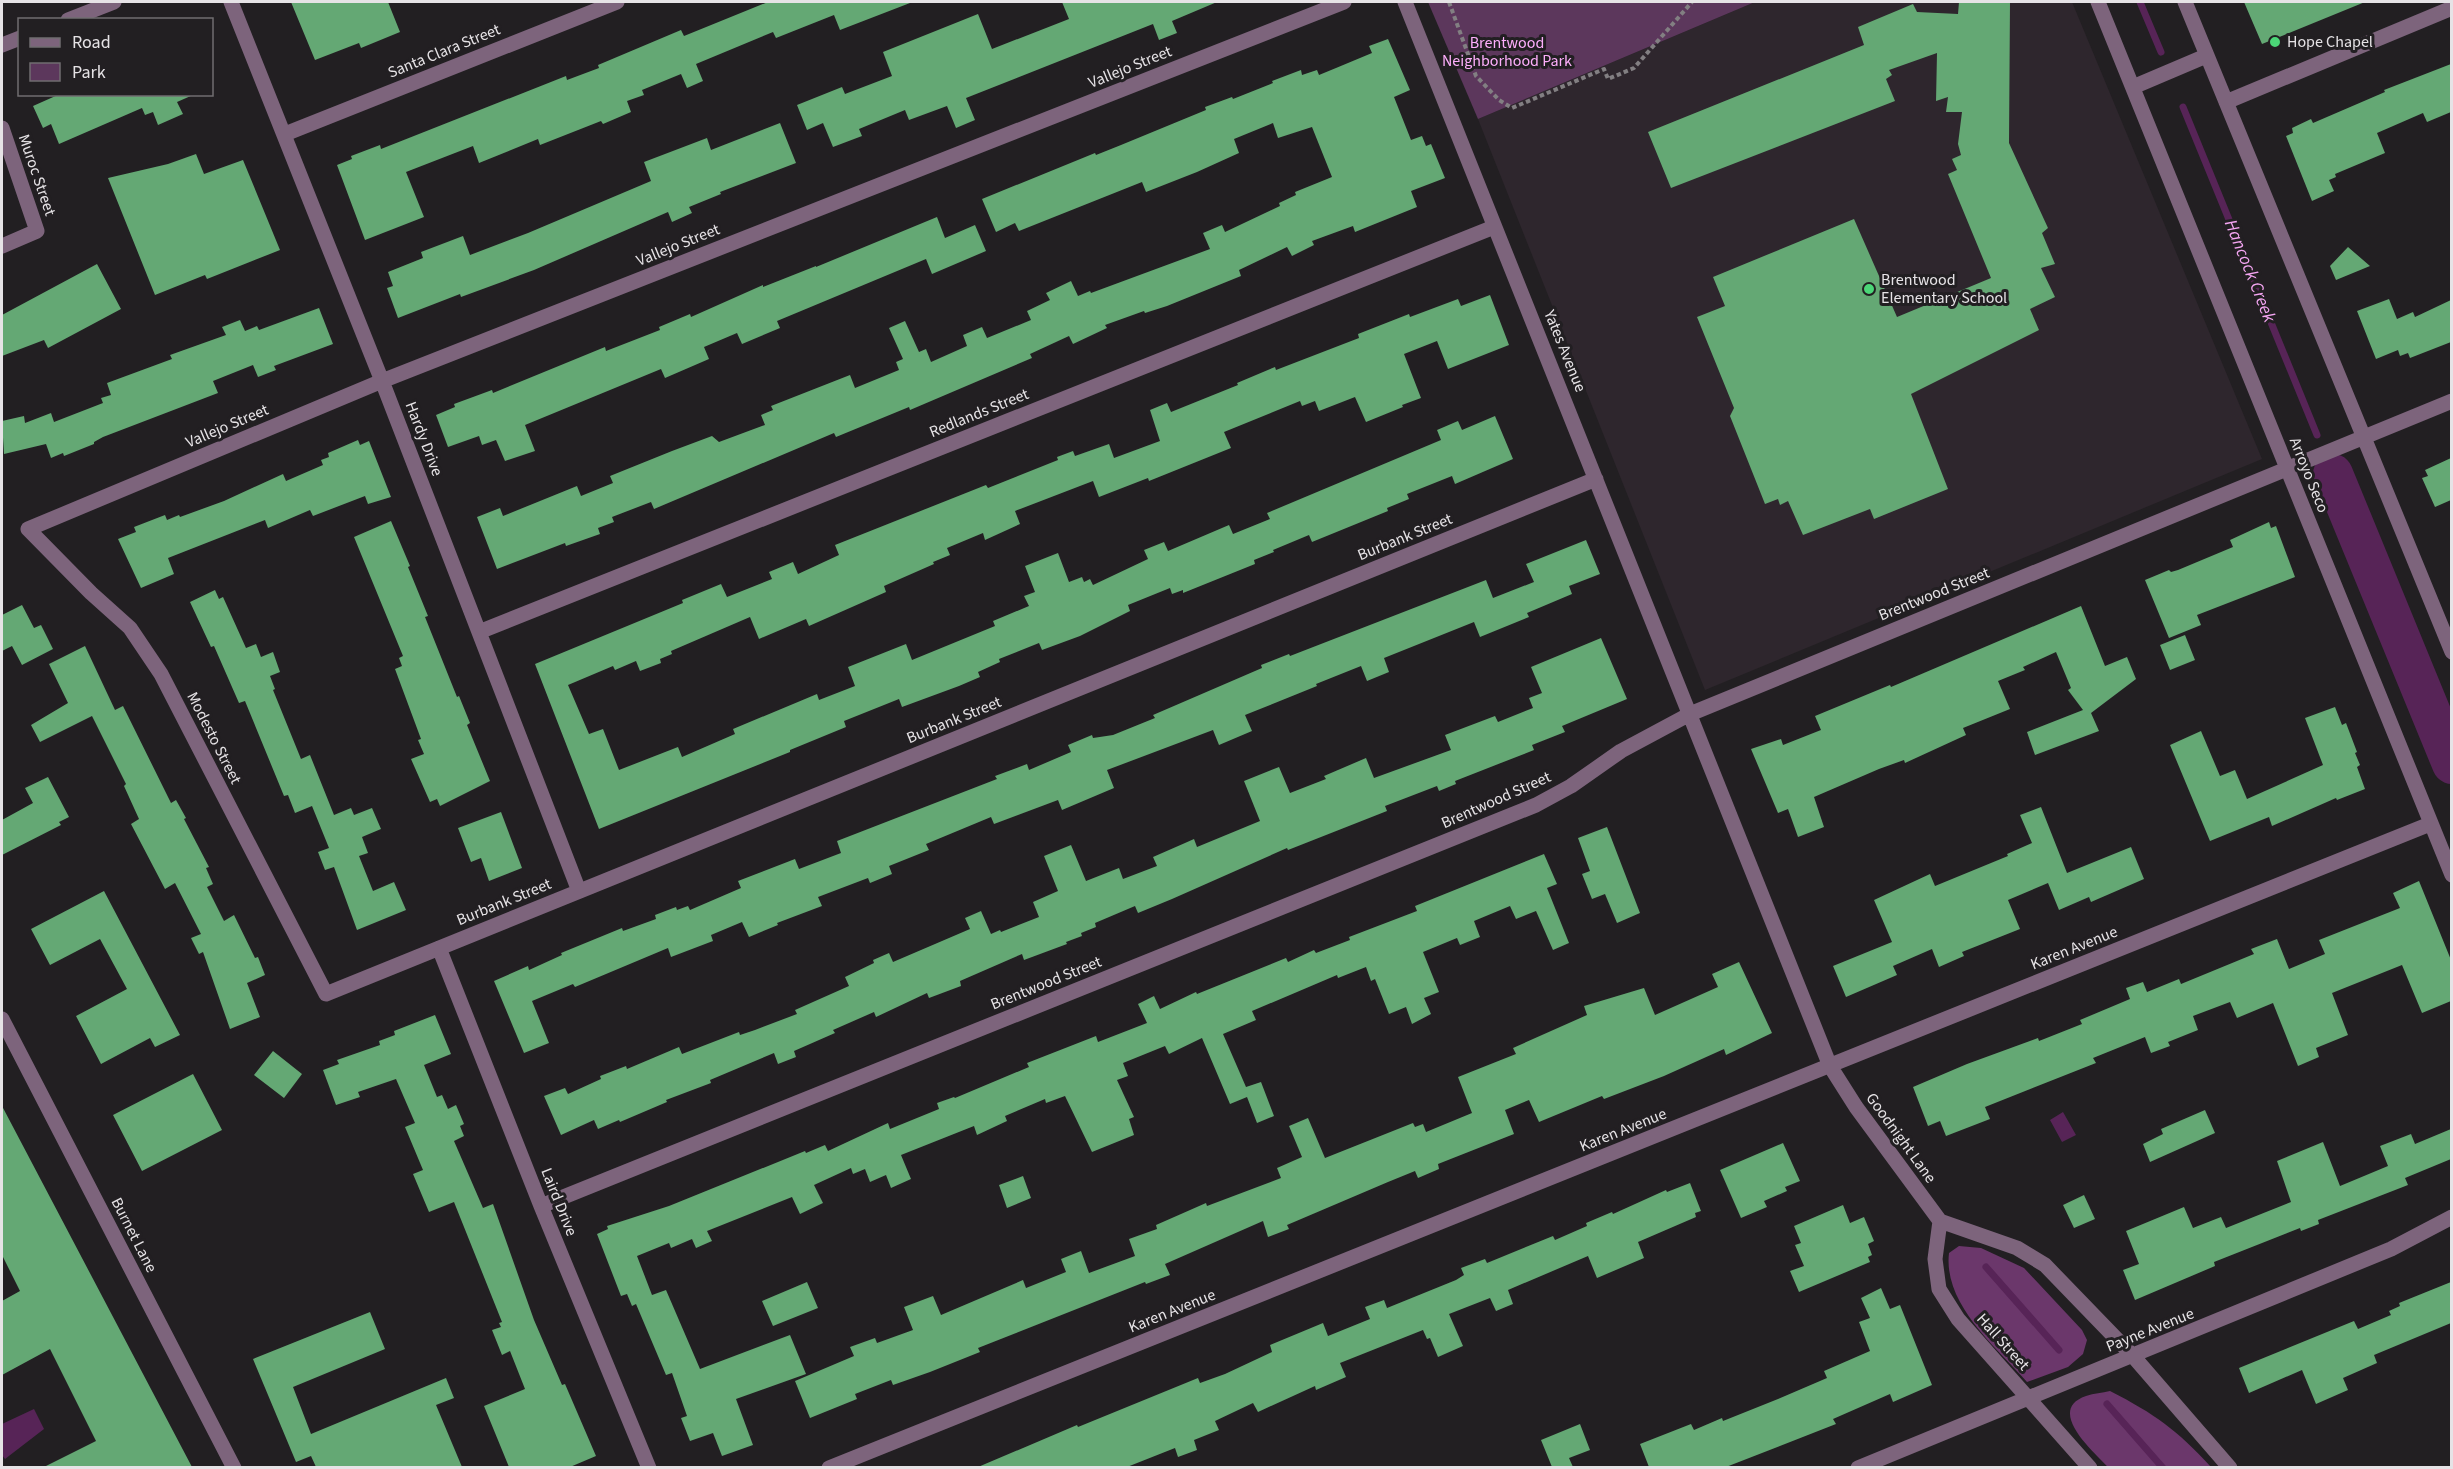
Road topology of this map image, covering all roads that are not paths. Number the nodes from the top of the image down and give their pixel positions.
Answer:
1 (114, 2) edge
2 (231, 2) edge
3 (617, 2) edge
4 (1344, 2) edge
5 (1405, 2) edge
6 (2097, 2) edge
7 (2185, 2) edge
8 (2451, 8) edge
9 (73, 18) edge
10 (18, 39) edge
11 (2, 45) edge
12 (2206, 56) junction
13 (2133, 87) junction
14 (2226, 102) junction
15 (2, 128) edge
16 (285, 134) junction
17 (1494, 227) junction
18 (2, 246) edge
19 (382, 381) junction
20 (2451, 401) edge
21 (2364, 437) junction
22 (2287, 468) junction
23 (1596, 479) junction
24 (28, 529) joint
25 (479, 632) junction
26 (2451, 652) edge
27 (1690, 714) junction
28 (2430, 824) junction
29 (2451, 875) edge
30 (579, 891) junction
31 (439, 948) junction
32 (326, 994) joint
33 (2, 1018) edge
34 (1830, 1066) junction
35 (541, 1206) junction
36 (2451, 1217) edge
37 (1940, 1221) junction
38 (2133, 1356) junction
39 (2028, 1397) junction
40 (234, 1467) edge
41 (649, 1467) edge
42 (829, 1467) edge
43 (1858, 1467) edge
44 (2090, 1467) edge
45 (2230, 1467) edge

1 - 9 street
2 - 16 street, Hardy Drive
3 - 16 street, Santa Clara Street
4 - 19 street, Vallejo Street
5 - 17 street, Yates Avenue
6 - 13 street, Arroyo Seco
7 - 12 street
8 - 14 street
10 - 11 street
12 - 13 street
12 - 14 street
13 - 22 street, Arroyo Seco
14 - 21 street
15 - 18 street, Muroc Street
16 - 19 street, Hardy Drive
17 - 23 street, Yates Avenue
17 - 25 street, Redlands Street
19 - 24 street, Vallejo Street
19 - 25 street, Hardy Drive
20 - 21 street, Brentwood Street
21 - 22 street, Brentwood Street
21 - 26 street
22 - 27 street, Brentwood Street
22 - 28 street, Arroyo Seco
23 - 27 street, Yates Avenue
23 - 30 street, Burbank Street
24 - 32 street, Modesto Street
25 - 30 street, Hardy Drive
27 - 34 street, Goodnight Lane
27 - 35 street, Brentwood Street
28 - 29 street, Arroyo Seco
28 - 34 street, Karen Avenue
30 - 31 street, Burbank Street
31 - 32 street, Burbank Street
31 - 35 street, Laird Drive
33 - 40 street, Burnet Lane
34 - 37 street, Goodnight Lane
34 - 42 street, Karen Avenue
35 - 41 street, Laird Drive
36 - 38 street, Payne Avenue
37 - 38 street
37 - 39 street, Hall Street
38 - 39 street, Payne Avenue
38 - 45 street
39 - 43 street, Payne Avenue
39 - 44 street, Hall Street

